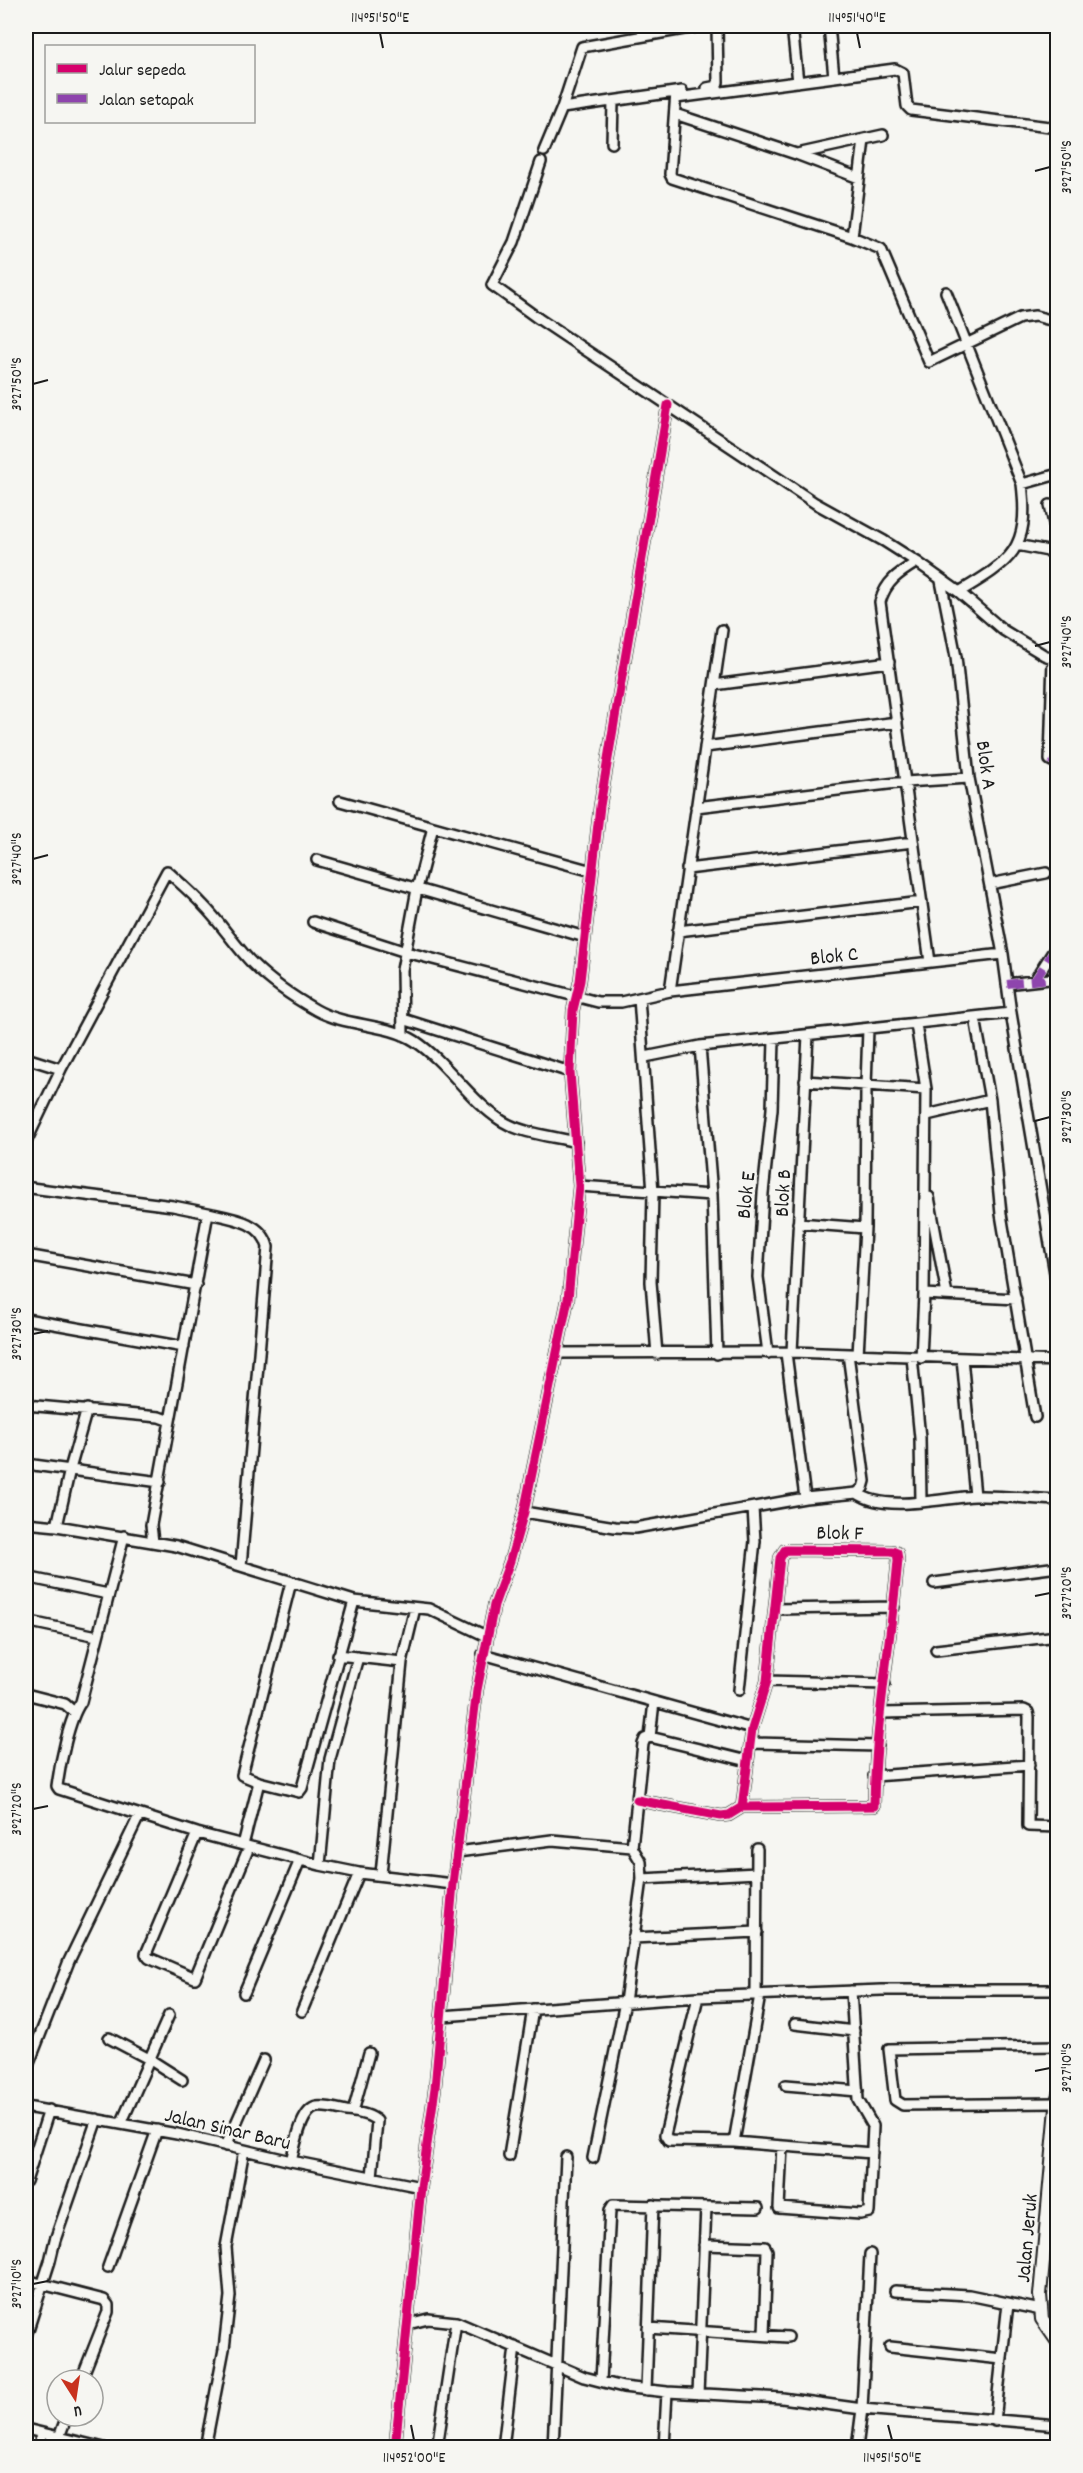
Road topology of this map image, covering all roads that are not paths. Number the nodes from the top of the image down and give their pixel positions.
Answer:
1 (700, 26) edge
2 (717, 26) edge
3 (792, 26) edge
4 (829, 26) edge
5 (834, 77) junction
6 (798, 82) junction
7 (676, 95) junction
8 (613, 102) junction
9 (562, 108) junction
10 (675, 114) junction
11 (1058, 128) edge
12 (882, 135) dead end
13 (864, 140) junction
14 (612, 143) dead end
15 (544, 151) dead end
16 (796, 154) junction
17 (541, 162) dead end
18 (859, 178) junction
19 (852, 237) junction
20 (945, 292) dead end
21 (1058, 322) edge
22 (967, 345) junction
23 (668, 405) junction
24 (1058, 474) edge
25 (1022, 484) junction
26 (1050, 505) dead end
27 (1058, 542) edge
28 (1017, 545) junction
29 (1058, 552) edge
30 (917, 562) junction
31 (941, 581) junction
32 (959, 592) junction
33 (722, 630) dead end
34 (1055, 659) edge
35 (889, 662) junction
36 (714, 685) junction
37 (897, 722) junction
38 (705, 747) junction
39 (1058, 764) edge
40 (969, 778) junction
41 (905, 782) junction
42 (340, 801) dead end
43 (696, 807) junction
44 (433, 827) junction
45 (914, 842) junction
46 (317, 860) dead end
47 (687, 868) junction
48 (592, 871) junction
49 (1046, 873) dead end
50 (990, 884) junction
51 (417, 889) junction
52 (922, 903) junction
53 (313, 921) dead end
54 (678, 931) junction
55 (585, 937) junction
56 (1058, 944) edge
57 (406, 952) junction
58 (1003, 954) junction
59 (930, 962) junction
60 (1058, 978) edge
61 (1035, 980) junction
62 (1007, 984) junction
63 (670, 991) junction
64 (576, 998) junction
65 (639, 998) junction
66 (1011, 1013) junction
67 (975, 1018) junction
68 (403, 1019) junction
69 (916, 1024) junction
70 (868, 1029) junction
71 (403, 1035) junction
72 (808, 1035) junction
73 (774, 1040) junction
74 (700, 1046) junction
75 (645, 1057) junction
76 (26, 1058) edge
77 (61, 1069) junction
78 (570, 1072) junction
79 (805, 1081) junction
80 (866, 1086) junction
81 (926, 1089) junction
82 (990, 1100) junction
83 (927, 1114) junction
84 (26, 1142) edge
85 (576, 1142) junction
86 (925, 1175) junction
87 (579, 1186) junction
88 (26, 1190) edge
89 (653, 1192) junction
90 (712, 1195) junction
91 (208, 1213) junction
92 (798, 1223) junction
93 (865, 1228) junction
94 (26, 1255) edge
95 (196, 1286) junction
96 (1058, 1291) edge
97 (924, 1294) junction
98 (947, 1295) junction
99 (1016, 1299) junction
100 (26, 1319) edge
101 (184, 1347) junction
102 (557, 1353) junction
103 (768, 1353) junction
104 (789, 1353) junction
105 (657, 1354) junction
106 (717, 1354) junction
107 (853, 1355) junction
108 (916, 1358) junction
109 (963, 1358) junction
110 (1025, 1360) junction
111 (1058, 1361) edge
112 (26, 1405) edge
113 (87, 1409) junction
114 (1035, 1417) dead end
115 (170, 1421) junction
116 (26, 1464) edge
117 (70, 1469) junction
118 (160, 1482) junction
119 (857, 1493) junction
120 (975, 1496) junction
121 (805, 1498) junction
122 (1058, 1500) edge
123 (921, 1502) junction
124 (753, 1508) junction
125 (524, 1512) junction
126 (26, 1523) edge
127 (57, 1526) junction
128 (124, 1536) junction
129 (153, 1542) junction
130 (241, 1566) junction
131 (1058, 1567) edge
132 (26, 1576) edge
133 (291, 1582) junction
134 (934, 1583) dead end
135 (108, 1594) junction
136 (354, 1601) junction
137 (894, 1607) junction
138 (415, 1608) junction
139 (776, 1609) junction
140 (26, 1621) edge
141 (98, 1636) junction
142 (486, 1636) junction
143 (1058, 1636) edge
144 (936, 1650) dead end
145 (483, 1654) junction
146 (338, 1655) junction
147 (358, 1657) junction
148 (402, 1662) junction
149 (767, 1681) junction
150 (885, 1684) junction
151 (739, 1690) dead end
152 (26, 1694) edge
153 (654, 1702) junction
154 (74, 1712) junction
155 (882, 1713) junction
156 (752, 1729) junction
157 (650, 1737) junction
158 (750, 1743) junction
159 (878, 1746) junction
160 (748, 1761) junction
161 (1029, 1765) junction
162 (874, 1776) junction
163 (259, 1782) junction
164 (637, 1800) junction
165 (742, 1807) junction
166 (140, 1816) junction
167 (1058, 1827) edge
168 (197, 1833) junction
169 (246, 1846) junction
170 (632, 1847) junction
171 (758, 1849) dead end
172 (458, 1852) junction
173 (300, 1860) junction
174 (320, 1865) junction
175 (359, 1873) junction
176 (757, 1873) junction
177 (381, 1874) junction
178 (642, 1879) junction
179 (453, 1884) junction
180 (757, 1932) junction
181 (633, 1938) junction
182 (1058, 1990) edge
183 (851, 1991) junction
184 (244, 1993) dead end
185 (758, 1995) junction
186 (698, 1997) junction
187 (625, 2002) junction
188 (533, 2009) junction
189 (302, 2011) dead end
190 (169, 2015) dead end
191 (442, 2016) junction
192 (795, 2024) dead end
193 (854, 2031) junction
194 (109, 2038) dead end
195 (1058, 2046) edge
196 (369, 2053) dead end
197 (149, 2059) junction
198 (264, 2060) dead end
199 (26, 2071) edge
200 (182, 2080) dead end
201 (786, 2085) dead end
202 (858, 2091) junction
203 (1058, 2097) edge
204 (1057, 2103) edge
205 (26, 2107) edge
206 (49, 2110) junction
207 (353, 2112) junction
208 (97, 2119) junction
209 (121, 2124) junction
210 (157, 2130) junction
211 (734, 2142) junction
212 (226, 2146) junction
213 (782, 2146) junction
214 (244, 2150) junction
215 (872, 2153) junction
216 (509, 2157) dead end
217 (566, 2157) dead end
218 (593, 2158) dead end
219 (291, 2161) junction
220 (372, 2177) junction
221 (26, 2181) edge
222 (421, 2187) junction
223 (653, 2205) junction
224 (706, 2207) junction
225 (758, 2208) dead end
226 (1052, 2236) edge
227 (704, 2245) junction
228 (870, 2254) dead end
229 (108, 2267) dead end
230 (26, 2280) edge
231 (42, 2285) junction
232 (895, 2290) dead end
233 (1008, 2303) junction
234 (1041, 2310) junction
235 (456, 2322) junction
236 (408, 2324) junction
237 (648, 2328) junction
238 (701, 2331) junction
239 (764, 2335) junction
240 (26, 2336) edge
241 (788, 2337) dead end
242 (1058, 2342) edge
243 (516, 2347) junction
244 (890, 2347) dead end
245 (1002, 2359) junction
246 (557, 2366) junction
247 (86, 2368) edge
248 (601, 2381) junction
249 (646, 2390) junction
250 (667, 2392) junction
251 (698, 2394) junction
252 (862, 2409) junction
253 (995, 2421) junction
254 (1058, 2425) edge
255 (62, 2428) edge
256 (26, 2429) edge
257 (40, 2433) junction
258 (59, 2437) junction
259 (1058, 2439) edge
260 (41, 2448) edge
261 (104, 2448) edge
262 (205, 2448) edge
263 (395, 2448) edge
264 (437, 2448) edge
265 (503, 2448) edge
266 (553, 2448) edge
267 (664, 2448) edge
268 (857, 2448) edge
269 (1056, 2448) edge

1 - 9 street
2 - 7 street
3 - 6 street
4 - 5 street
5 - 6 street
5 - 11 street
6 - 7 street
7 - 8 street
7 - 10 street
8 - 9 street
8 - 14 street
9 - 15 street
10 - 16 street
10 - 19 street
12 - 13 street
13 - 16 street
13 - 18 street
16 - 18 street
17 - 23 street
18 - 19 street
19 - 22 street
20 - 22 street
21 - 22 street
22 - 25 street
23 - 30 street
23 - 48 street
24 - 25 street
25 - 28 street
26 - 27 street
28 - 29 street
28 - 32 street
30 - 31 street
30 - 35 street
31 - 32 street
31 - 40 street, Blok A
32 - 34 street
33 - 36 street
34 - 39 street
35 - 36 street
35 - 37 street
36 - 38 street
37 - 38 street
37 - 41 street
38 - 43 street
40 - 41 street
40 - 50 street, Blok A
41 - 43 street
41 - 45 street
42 - 44 street
43 - 47 street
44 - 48 street
44 - 51 street
45 - 47 street
45 - 52 street
46 - 51 street
47 - 54 street
48 - 55 street
49 - 50 street
50 - 58 street, Blok A
51 - 55 street
51 - 57 street
52 - 54 street
52 - 59 street
53 - 57 street
54 - 63 street
55 - 64 street
56 - 61 street
57 - 64 street
57 - 68 street
58 - 59 street, Blok C
58 - 62 street, Blok A
59 - 63 street, Blok C
60 - 61 street
61 - 62 street
62 - 66 street, Blok A
63 - 65 street
64 - 65 street
64 - 78 street
65 - 75 street
66 - 67 street
66 - 96 street, Blok A
67 - 69 street
67 - 82 street
68 - 71 street
68 - 78 street
69 - 70 street
69 - 81 street
70 - 72 street
70 - 80 street
71 - 77 street
71 - 85 street
72 - 73 street
72 - 79 street, Blok B
73 - 74 street
73 - 103 street, Blok E
74 - 75 street
74 - 90 street
75 - 89 street
76 - 77 street
77 - 84 street
78 - 85 street
79 - 80 street
79 - 92 street, Blok B
80 - 81 street
80 - 93 street
81 - 83 street
82 - 83 street
82 - 99 street
83 - 86 street
85 - 87 street
86 - 97 street
86 - 98 street
87 - 89 street
87 - 102 street
88 - 91 street
89 - 90 street
89 - 105 street
90 - 106 street
91 - 95 street
91 - 130 street
92 - 93 street
92 - 104 street, Blok B
93 - 107 street
94 - 95 street
95 - 101 street
97 - 98 street
97 - 108 street
98 - 99 street
99 - 110 street
100 - 101 street
101 - 115 street
102 - 105 street
102 - 125 street
103 - 104 street
103 - 106 street
104 - 107 street
104 - 121 street, Blok B
105 - 106 street
107 - 108 street
107 - 119 street
108 - 109 street
108 - 123 street
109 - 110 street
109 - 120 street
110 - 111 street
110 - 114 street
112 - 113 street
113 - 115 street
113 - 117 street
115 - 118 street
116 - 117 street
117 - 118 street
117 - 127 street
118 - 129 street
119 - 121 street
119 - 123 street
120 - 122 street
120 - 123 street
121 - 124 street
124 - 125 street
124 - 151 street
125 - 142 street
126 - 127 street
127 - 128 street
128 - 129 street
128 - 135 street
129 - 130 street
130 - 133 street
131 - 134 street
132 - 135 street
133 - 136 street
133 - 163 street
135 - 141 street
136 - 138 street
136 - 146 street
137 - 139 street
137 - 139 street, Blok F
137 - 150 street
138 - 142 street
138 - 148 street
139 - 149 street
140 - 141 street
141 - 154 street
142 - 145 street
143 - 144 street
145 - 153 street
145 - 172 street
146 - 147 street
146 - 163 street
147 - 148 street
147 - 174 street
148 - 177 street
149 - 150 street
149 - 156 street
150 - 155 street
152 - 154 street
153 - 156 street
153 - 157 street
154 - 166 street
155 - 159 street
155 - 161 street
156 - 158 street
157 - 160 street
157 - 164 street
158 - 159 street
158 - 160 street
159 - 162 street
160 - 165 street
161 - 162 street
161 - 167 street
162 - 165 street
163 - 169 street
164 - 165 street
164 - 170 street
166 - 168 street
166 - 199 street
168 - 169 street
168 - 169 street
169 - 173 street
170 - 172 street
170 - 178 street
171 - 176 street
172 - 179 street
173 - 174 street
173 - 184 street
174 - 175 street
175 - 177 street
175 - 189 street
176 - 178 street
176 - 180 street
177 - 179 street
178 - 181 street
179 - 191 street
180 - 181 street
180 - 185 street
181 - 187 street
182 - 183 street
183 - 185 street
183 - 193 street
185 - 186 street
185 - 211 street
186 - 187 street
186 - 211 street
187 - 188 street
187 - 218 street
188 - 191 street
188 - 216 street
190 - 197 street
191 - 222 street
192 - 193 street
193 - 202 street
194 - 197 street
195 - 204 street
196 - 207 street
197 - 200 street
197 - 209 street
198 - 212 street
201 - 202 street
202 - 215 street
203 - 204 street, Jalan Jeruk
204 - 226 street, Jalan Jeruk
205 - 206 street, Jalan Sinar Baru
206 - 208 street, Jalan Sinar Baru
206 - 221 street
207 - 219 street
207 - 220 street
208 - 209 street, Jalan Sinar Baru
208 - 231 street
209 - 210 street, Jalan Sinar Baru
210 - 212 street, Jalan Sinar Baru
210 - 229 street
211 - 213 street
212 - 214 street, Jalan Sinar Baru
213 - 215 street
213 - 215 street
214 - 219 street, Jalan Sinar Baru
214 - 262 street
217 - 246 street
219 - 220 street, Jalan Sinar Baru
220 - 222 street, Jalan Sinar Baru
222 - 236 street
223 - 224 street
223 - 237 street
223 - 248 street
224 - 225 street
224 - 227 street
226 - 234 street, Jalan Jeruk
227 - 238 street
227 - 239 street
228 - 252 street
230 - 231 street
231 - 240 street
231 - 247 street
232 - 233 street
233 - 234 street
233 - 245 street
234 - 242 street, Jalan Jeruk
235 - 236 street
235 - 243 street
235 - 264 street
236 - 263 street
237 - 238 street
237 - 249 street
238 - 239 street
238 - 251 street
239 - 241 street
243 - 246 street
243 - 265 street
244 - 245 street
245 - 253 street
246 - 248 street
246 - 266 street
248 - 249 street
249 - 250 street
250 - 251 street
250 - 267 street
251 - 252 street
252 - 253 street
252 - 268 street
253 - 254 street
255 - 258 street
256 - 257 street
257 - 258 street
257 - 260 street
258 - 261 street
259 - 269 street

